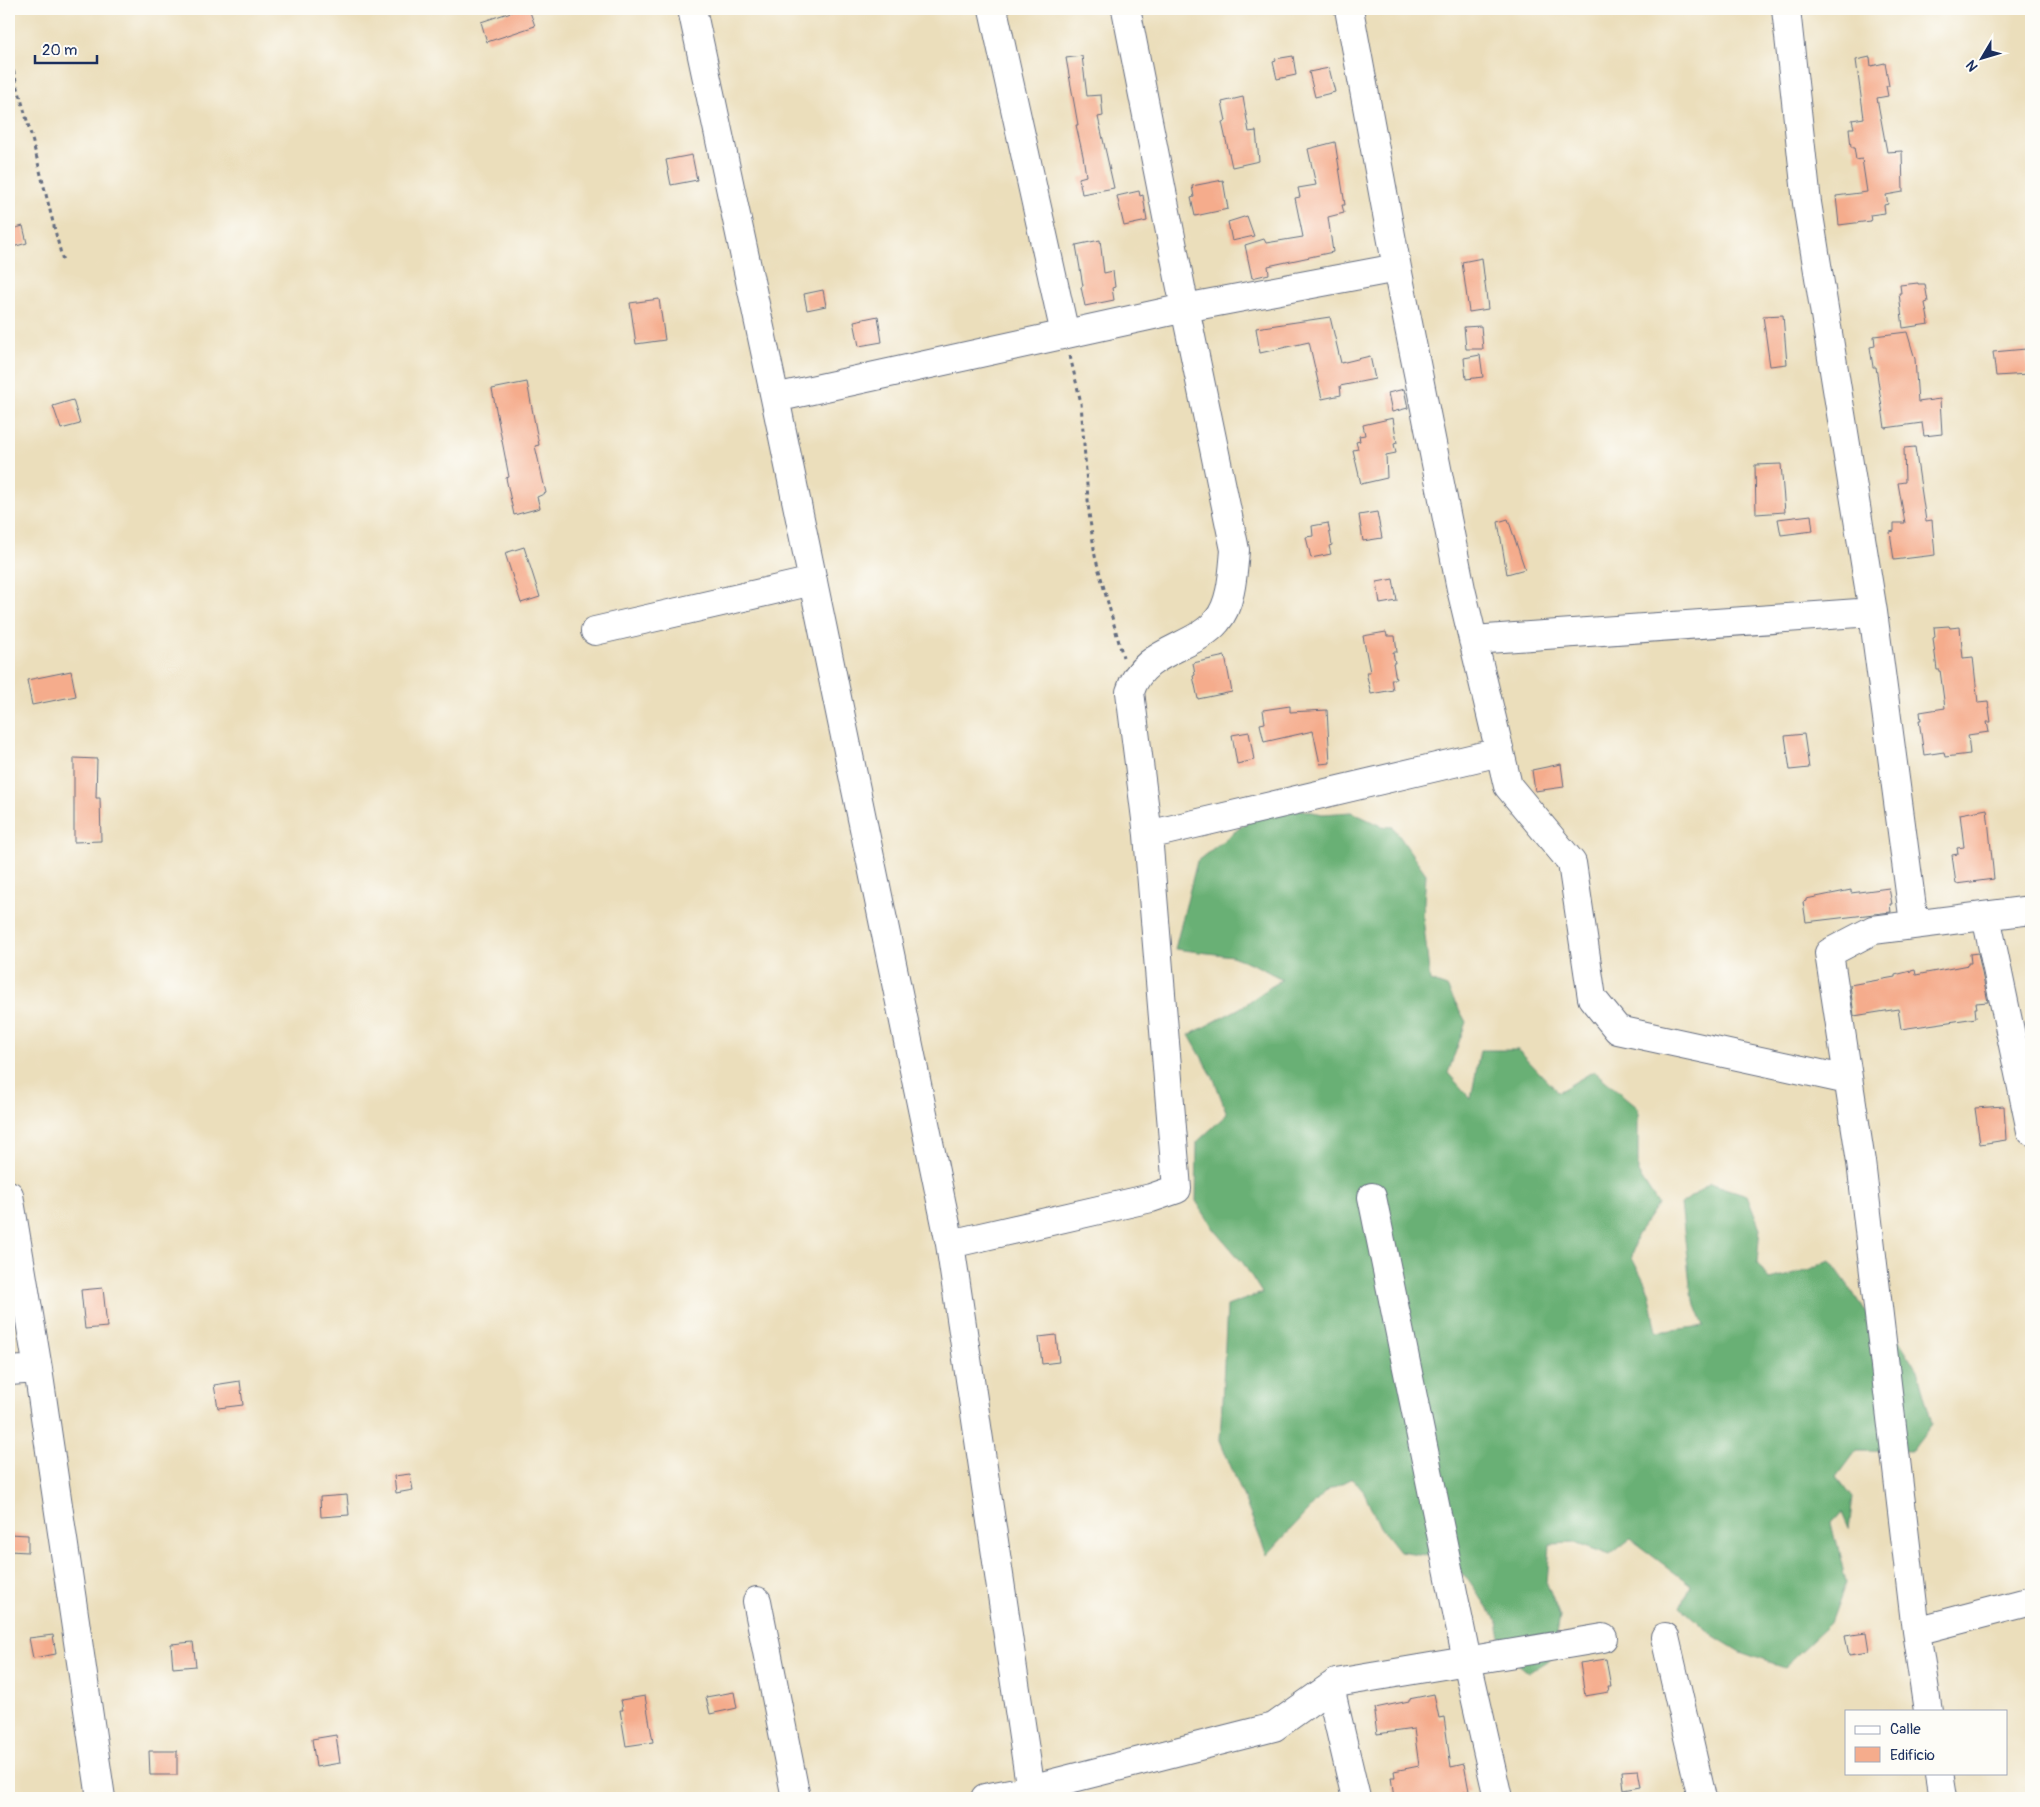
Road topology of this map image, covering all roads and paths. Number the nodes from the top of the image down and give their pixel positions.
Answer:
1 (692, 9) edge
2 (993, 9) edge
3 (1126, 9) edge
4 (1349, 9) edge
5 (1786, 9) edge
6 (9, 55) edge
7 (62, 262) dead end
8 (1397, 268) junction
9 (1185, 308) junction
10 (1064, 334) junction
11 (775, 398) junction
12 (813, 581) junction
13 (1873, 612) junction
14 (595, 631) dead end
15 (1473, 640) junction
16 (1133, 683) junction
17 (1500, 752) junction
18 (1148, 835) junction
19 (2031, 910) edge
20 (1986, 916) junction
21 (1914, 923) junction
22 (1848, 1080) junction
23 (2031, 1131) edge
24 (9, 1195) edge
25 (1372, 1197) dead end
26 (950, 1244) junction
27 (38, 1370) junction
28 (9, 1371) edge
29 (757, 1601) dead end
30 (2031, 1601) edge
31 (1916, 1631) junction
32 (1666, 1637) dead end
33 (1603, 1638) dead end
34 (1467, 1661) junction
35 (1330, 1687) junction
36 (1928, 1710) edge
37 (1939, 1774) edge
38 (1031, 1794) edge
39 (101, 1798) edge
40 (796, 1798) edge
41 (985, 1798) edge
42 (1356, 1798) edge
43 (1498, 1798) edge
44 (1702, 1798) edge
45 (1943, 1798) edge

1 - 11 street
2 - 10 street
3 - 9 street
4 - 8 street
5 - 13 street
6 - 7 path
8 - 9 street
8 - 15 street
9 - 10 street
9 - 16 street
10 - 11 street
10 - 16 path
11 - 12 street
12 - 14 street
12 - 26 street
13 - 15 street
13 - 21 street
15 - 17 street
16 - 18 street
17 - 18 street
17 - 22 street
18 - 26 street
19 - 20 street
20 - 21 street
20 - 23 street
21 - 22 street
22 - 31 street
24 - 27 street
25 - 34 street
26 - 38 street
27 - 28 street
27 - 39 street
29 - 40 street
30 - 31 street
31 - 36 street
32 - 44 street
33 - 34 street
34 - 35 street
34 - 43 street
35 - 38 street
35 - 42 street
37 - 45 street
38 - 41 street

